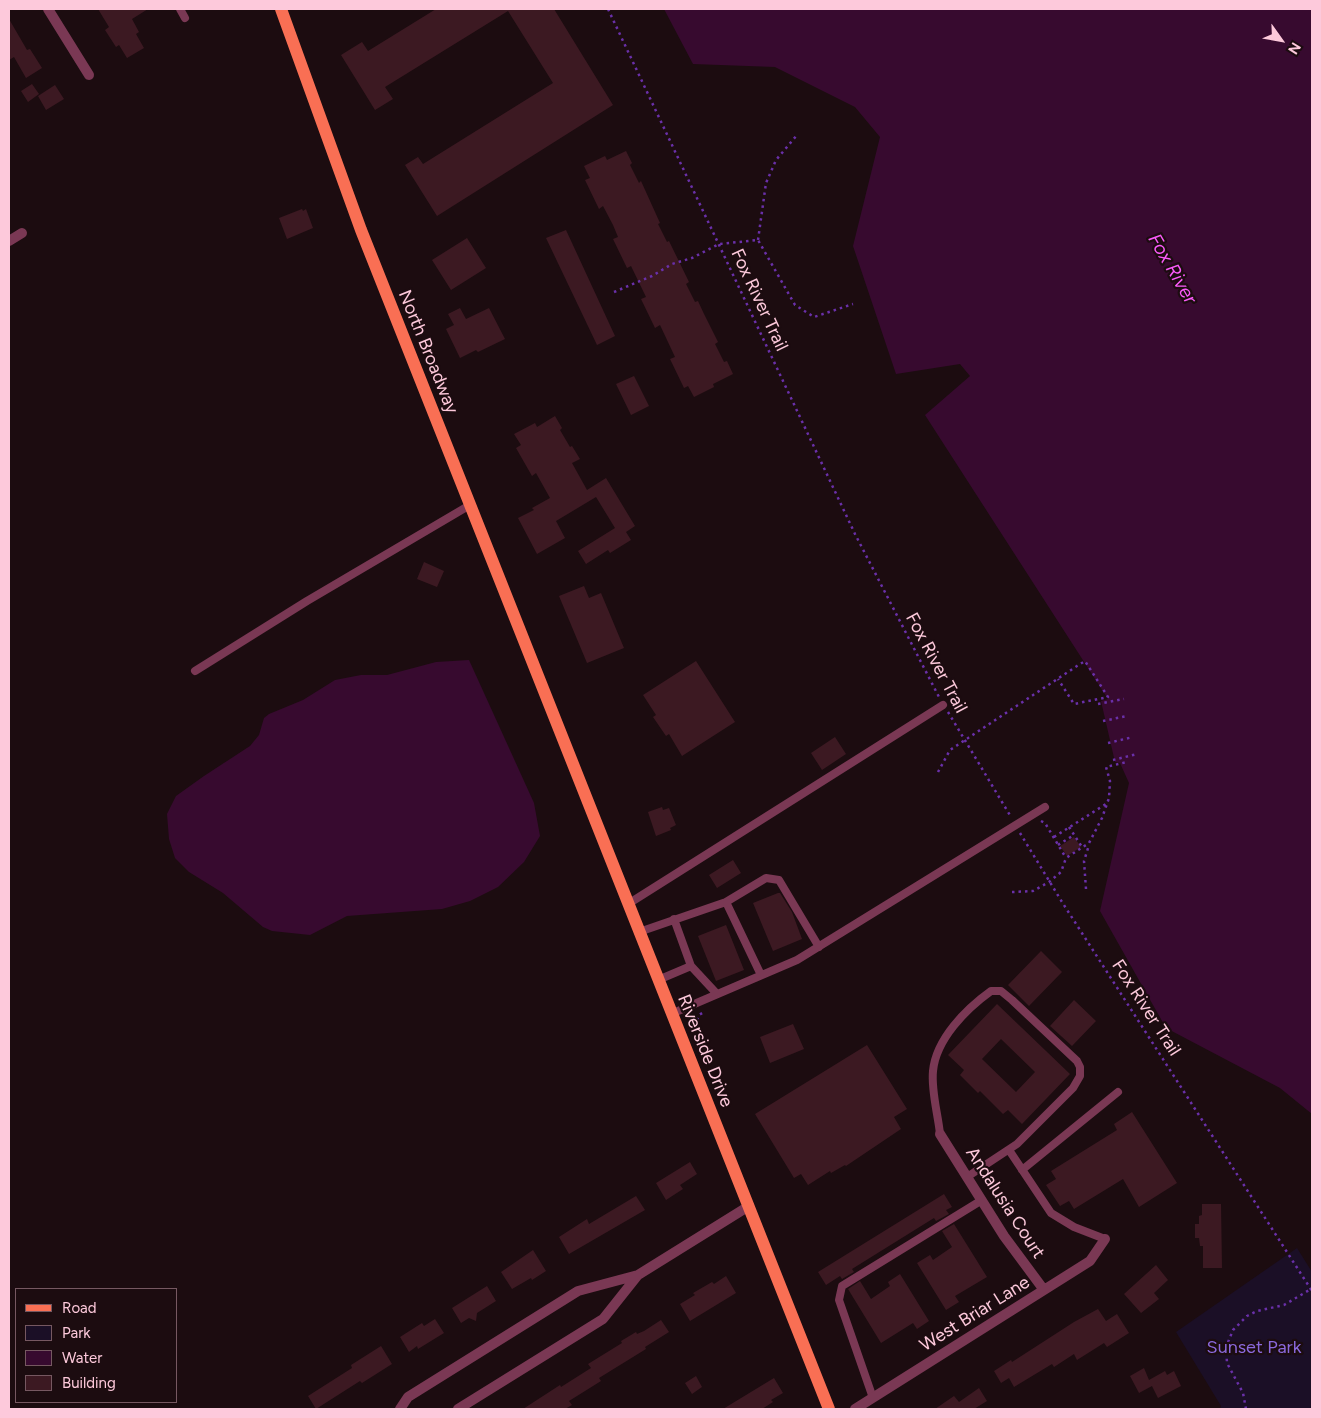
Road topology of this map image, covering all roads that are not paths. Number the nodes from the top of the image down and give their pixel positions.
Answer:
1 (48, 9) edge
2 (180, 9) edge
3 (281, 9) edge
4 (185, 18) dead end
5 (89, 75) dead end
6 (22, 233) dead end
7 (9, 241) edge
8 (470, 505) junction
9 (195, 671) dead end
10 (550, 705) joint
11 (943, 705) road end
12 (1045, 806) dead end
13 (726, 902) junction
14 (628, 904) junction
15 (674, 919) junction
16 (639, 932) junction
17 (819, 946) junction
18 (691, 966) junction
19 (761, 976) junction
20 (658, 980) junction
21 (717, 994) junction
22 (671, 1014) junction
23 (1118, 1092) dead end
24 (940, 1134) joint
25 (1009, 1150) junction
26 (1022, 1170) junction
27 (968, 1177) junction
28 (982, 1200) junction
29 (749, 1206) junction
30 (1105, 1239) joint
31 (638, 1275) junction
32 (1044, 1290) junction
33 (873, 1398) junction
34 (400, 1409) edge
35 (458, 1409) edge
36 (829, 1409) edge
37 (855, 1409) edge

1 - 5 street
2 - 4 lane
3 - 8 main road, North Broadway
6 - 7 street
8 - 9 lane
8 - 10 main road, North Broadway
10 - 14 main road, Riverside Drive
11 - 14 lane
12 - 17 lane
13 - 15 lane
13 - 17 lane
13 - 19 lane
14 - 16 main road, Riverside Drive
15 - 16 lane
15 - 18 lane
16 - 20 main road, Riverside Drive
17 - 19 lane
18 - 20 lane
18 - 21 lane
19 - 21 lane
20 - 22 main road, Riverside Drive
21 - 22 lane
22 - 29 main road, Riverside Drive
23 - 26 lane
24 - 25 lane
24 - 27 street, Andalusia Court
25 - 26 lane
25 - 27 lane
26 - 30 lane
27 - 28 street, Andalusia Court
28 - 32 street, Andalusia Court
28 - 33 lane
29 - 31 street
29 - 36 main road, Riverside Drive
30 - 32 street, West Briar Lane
31 - 34 street
31 - 35 street
32 - 33 street, West Briar Lane
33 - 37 street, West Briar Lane

